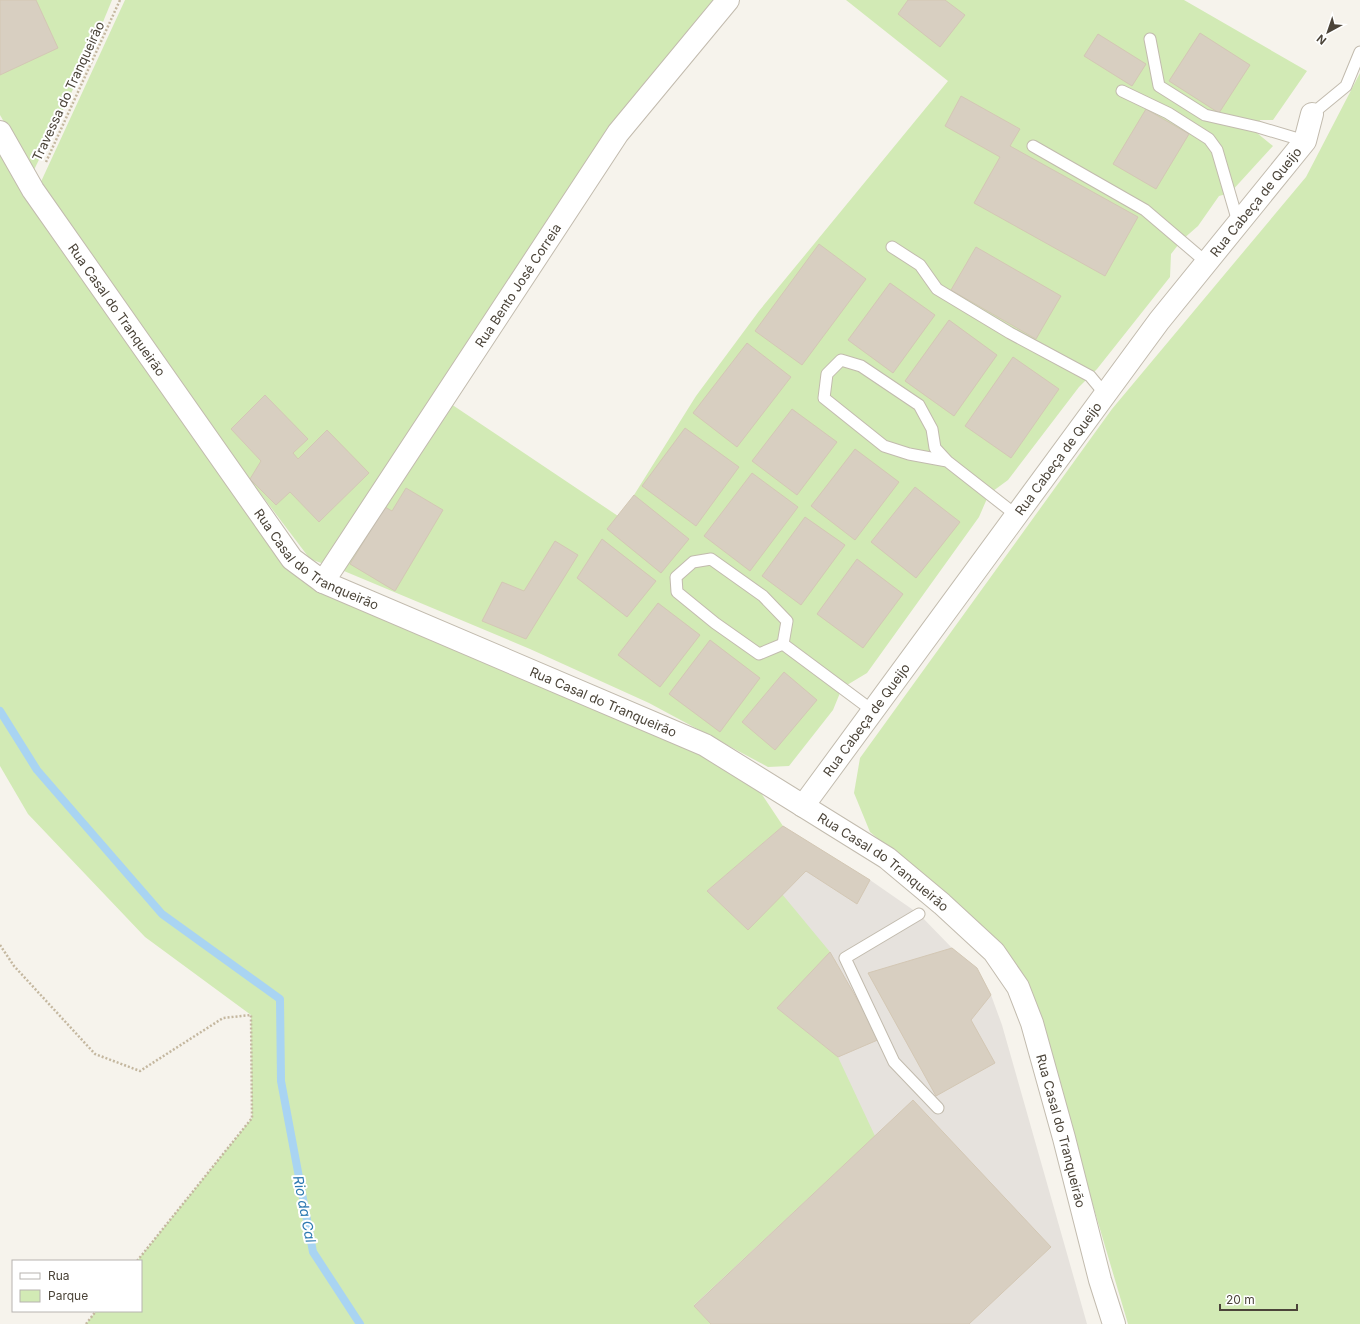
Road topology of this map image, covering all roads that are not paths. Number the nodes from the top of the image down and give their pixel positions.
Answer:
1 (728, 0) edge
2 (1150, 40) dead end
3 (1360, 52) edge
4 (1122, 91) dead end
5 (1312, 114) joint
6 (0, 132) edge
7 (1305, 141) junction
8 (1033, 146) dead end
9 (1238, 222) junction
10 (892, 247) dead end
11 (1206, 262) junction
12 (1105, 394) junction
13 (947, 461) junction
14 (1016, 515) junction
15 (323, 582) junction
16 (783, 644) junction
17 (872, 711) junction
18 (803, 806) junction
19 (919, 914) dead end
20 (938, 1108) dead end
21 (1114, 1324) edge

1 - 15 street, Rua Bento José Correia
2 - 7 lane
3 - 5 lane
4 - 9 lane
5 - 7 street, Rua Cabeça de Queijo
6 - 15 street, Rua Casal do Tranqueirão
7 - 9 street, Rua Cabeça de Queijo
8 - 11 lane
9 - 11 street, Rua Cabeça de Queijo
10 - 12 lane
11 - 12 street, Rua Cabeça de Queijo
12 - 14 street, Rua Cabeça de Queijo
13 - 13 lane
13 - 14 lane
14 - 17 street, Rua Cabeça de Queijo
15 - 18 street, Rua Casal do Tranqueirão
16 - 16 lane
16 - 17 lane
17 - 18 street, Rua Cabeça de Queijo
18 - 21 street, Rua Casal do Tranqueirão
19 - 20 lane

